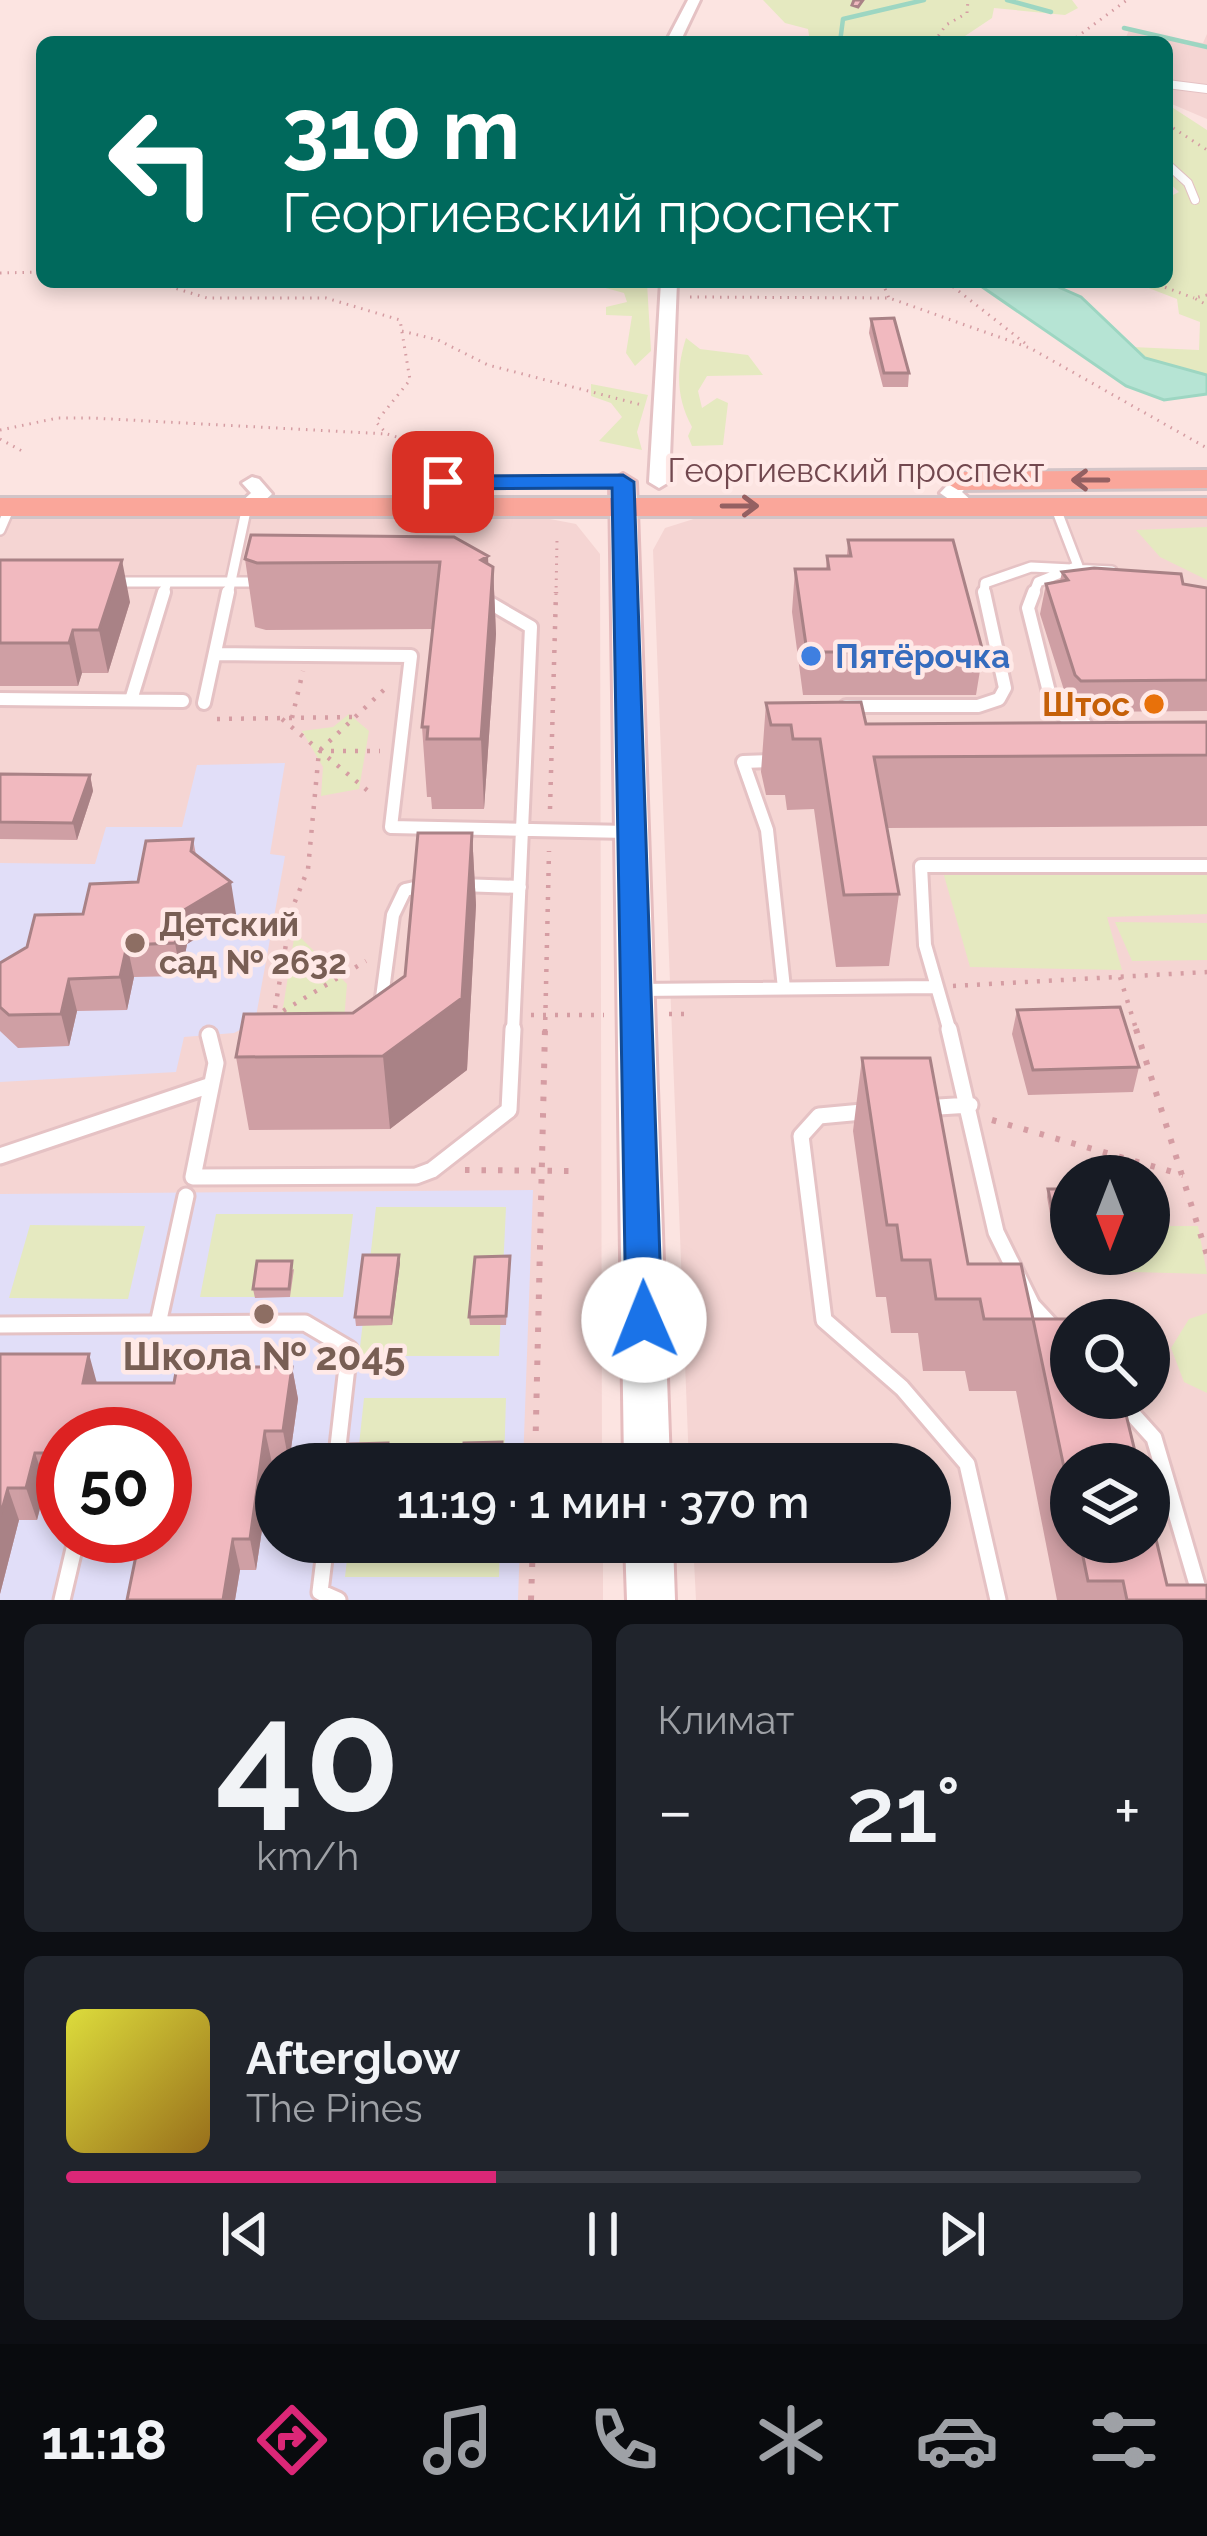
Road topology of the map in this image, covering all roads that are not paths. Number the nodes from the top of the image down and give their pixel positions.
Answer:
1 (694, 0) edge
2 (676, 36) edge
3 (1173, 84) edge
4 (1207, 89) edge
5 (1173, 169) edge
6 (1196, 200) dead end
7 (669, 289) edge
8 (1207, 479) edge
9 (659, 482) junction
10 (964, 493) junction
11 (249, 494) junction
12 (623, 494) junction
13 (1054, 506) junction
14 (3, 507) edge
15 (1207, 507) edge
16 (1078, 566) junction
17 (1135, 574) edge
18 (95, 582) edge
19 (167, 582) junction
20 (230, 582) junction
21 (274, 582) edge
22 (472, 593) edge
23 (215, 654) junction
24 (0, 699) edge
25 (131, 700) junction
26 (182, 701) dead end
27 (203, 703) dead end
28 (838, 706) edge
29 (1094, 724) edge
30 (790, 761) edge
31 (522, 830) junction
32 (632, 832) junction
33 (1207, 866) edge
34 (520, 887) junction
35 (936, 986) junction
36 (784, 988) junction
37 (636, 990) junction
38 (379, 1019) edge
39 (208, 1035) dead end
40 (216, 1057) junction
41 (233, 1062) edge
42 (212, 1085) junction
43 (971, 1110) junction
44 (0, 1156) edge
45 (186, 1196) dead end
46 (158, 1324) junction
47 (1050, 1324) edge
48 (0, 1325) edge
49 (1137, 1419) edge
50 (338, 1443) edge
51 (647, 1443) edge
52 (71, 1563) edge
53 (326, 1563) edge
54 (650, 1563) edge
55 (1207, 1592) edge
56 (326, 1597) edge
57 (62, 1600) edge
58 (651, 1600) edge
59 (998, 1600) edge

1 - 2 street
3 - 4 lane
5 - 6 lane
7 - 9 street
8 -> 10 main road, Георгиевский проспект
9 - 10 main road, Георгиевский проспект
9 - 12 main road, Георгиевский проспект
12 -> 10 main road, Георгиевский проспект
10 - 13 main road, Георгиевский проспект
11 - 12 main road, Георгиевский проспект
11 - 14 main road, Георгиевский проспект
11 - 20 lane
12 - 32 main road
13 - 15 main road, Георгиевский проспект
13 - 16 lane
16 - 17 lane
16 - 28 lane
16 - 29 lane
18 - 19 lane
19 - 20 lane
19 - 25 lane
20 - 21 lane
20 - 23 lane
22 - 31 lane
23 - 27 lane
23 - 31 lane
24 - 25 lane
25 - 26 lane
30 - 36 lane
31 - 32 lane
31 - 34 lane
32 - 37 main road
33 - 35 lane
34 - 38 lane
34 - 42 lane
35 - 36 lane
35 - 43 lane
36 - 37 lane
37 - 51 main road
39 - 40 lane
40 - 41 lane
40 - 42 lane
42 - 44 lane
43 - 47 lane
43 - 59 lane
45 - 46 lane
46 - 48 lane
46 - 50 lane
49 - 55 lane
52 - 57 lane
53 - 56 lane
54 - 58 main road

